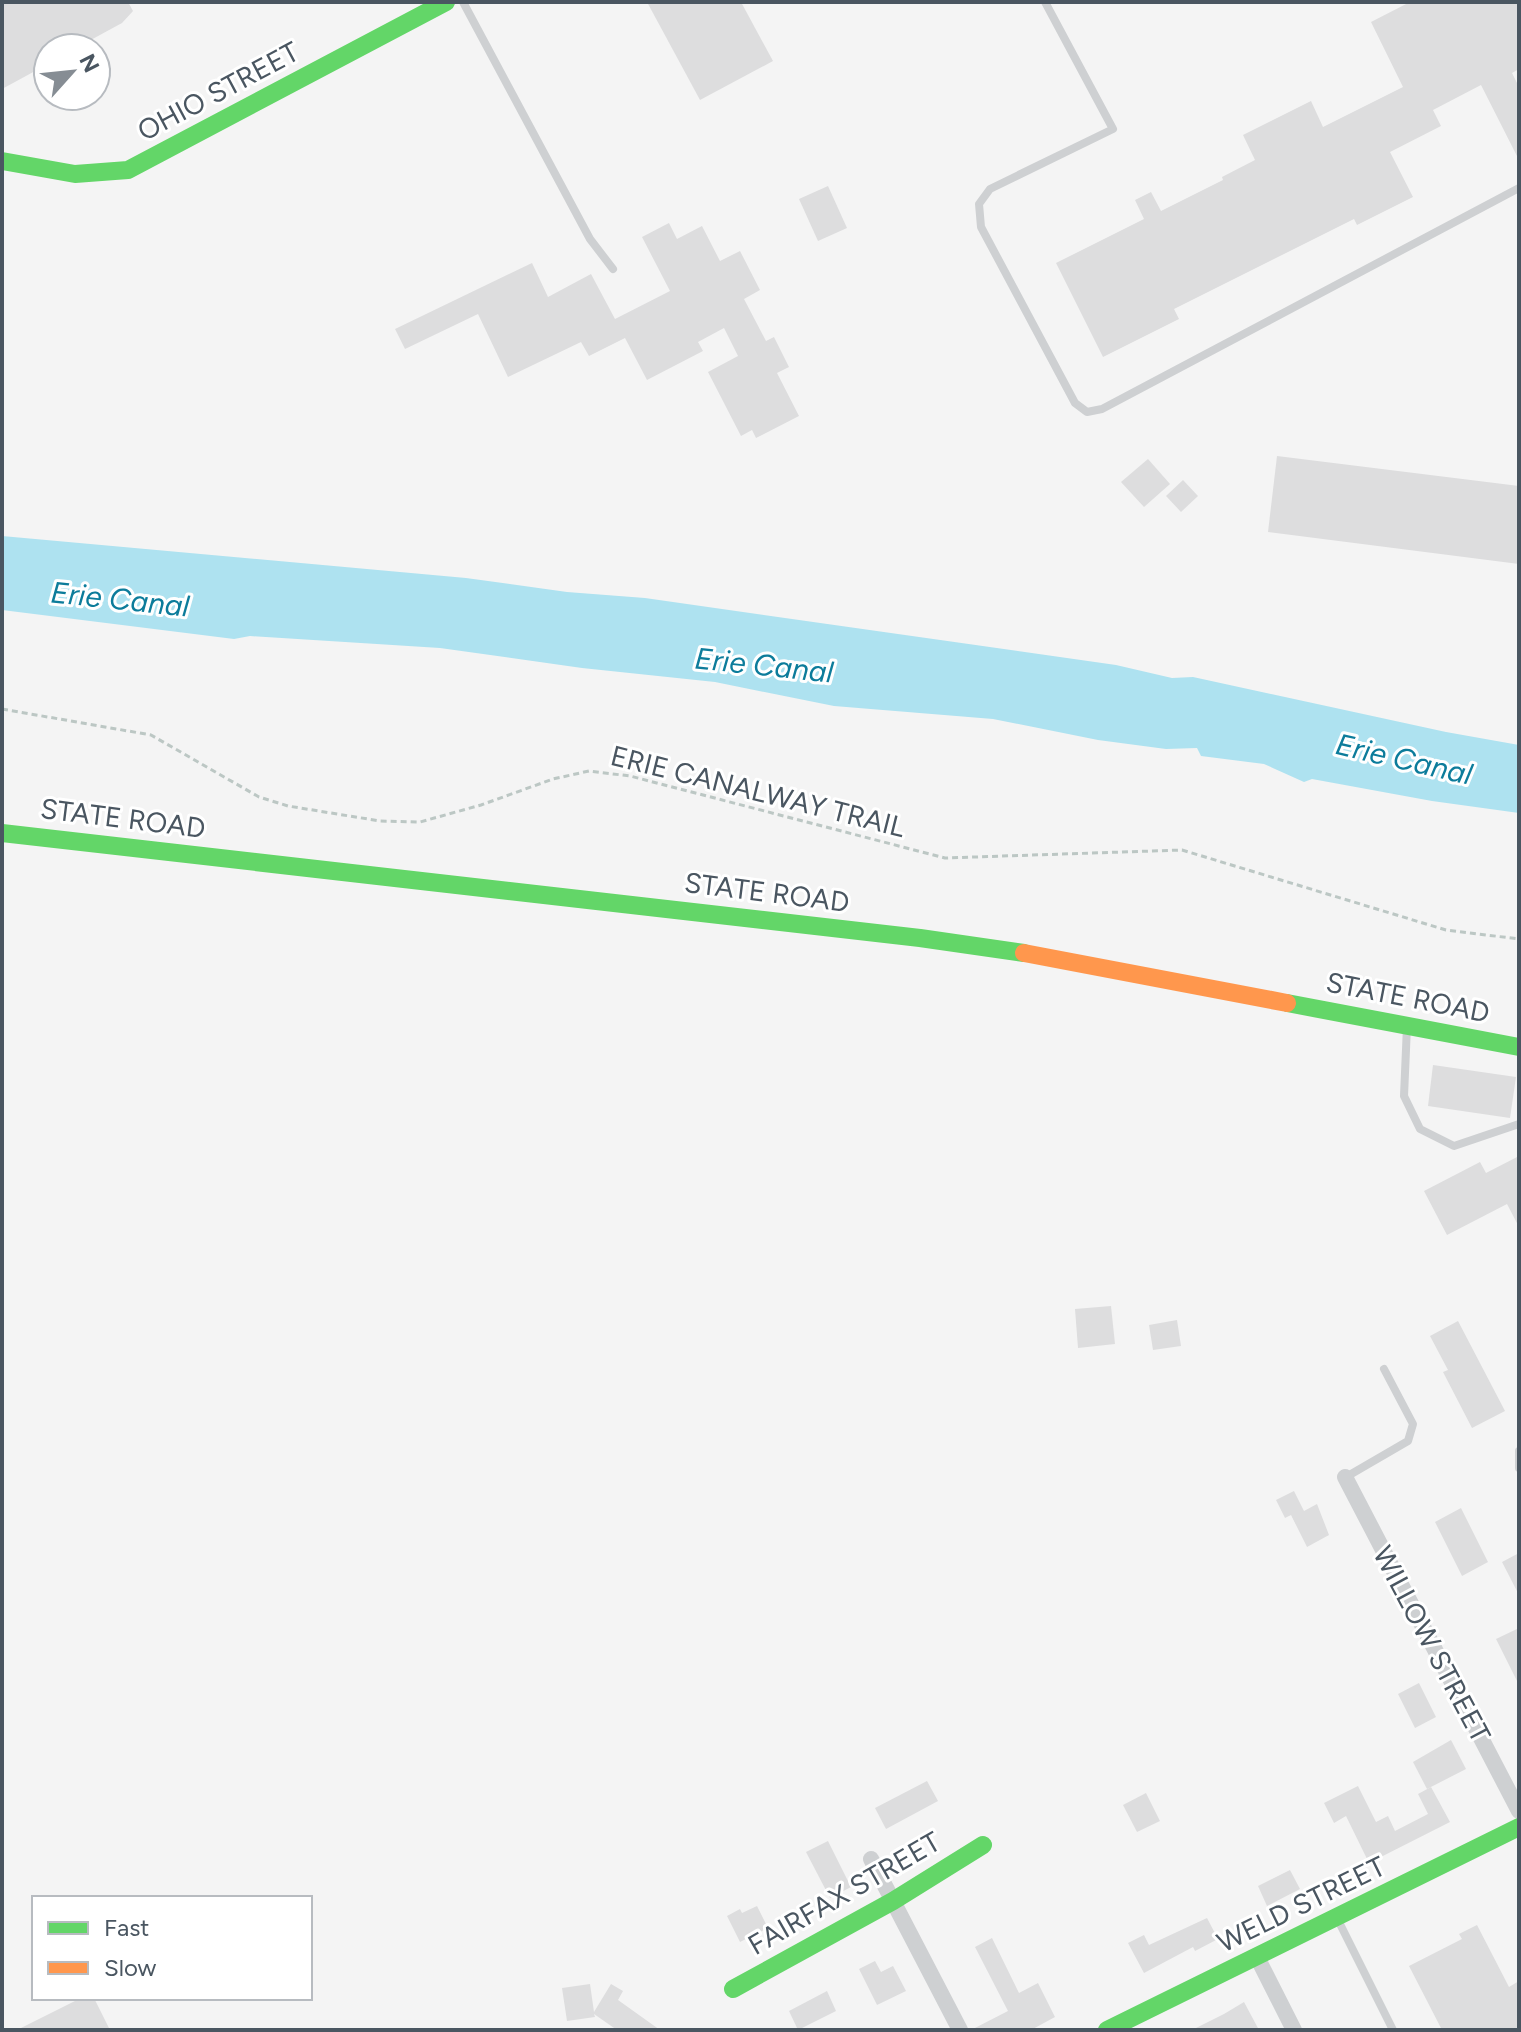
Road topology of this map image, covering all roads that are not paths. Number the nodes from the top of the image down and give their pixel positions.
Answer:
1 (446, 2) edge
2 (463, 2) edge
3 (1045, 2) edge
4 (2, 161) edge
5 (1519, 188) edge
6 (613, 269) dead end
7 (2, 833) edge
8 (1407, 1026) junction
9 (1519, 1047) edge
10 (1519, 1124) edge
11 (1384, 1369) dead end
12 (1519, 1451) edge
13 (1519, 1468) edge
14 (1345, 1477) joint
15 (1519, 1811) edge
16 (1519, 1827) edge
17 (983, 1845) dead end
18 (871, 1859) dead end
19 (893, 1901) junction
20 (1337, 1917) junction
21 (1257, 1957) junction
22 (733, 1989) dead end
23 (960, 2030) edge
24 (1107, 2030) edge
25 (1294, 2030) edge
26 (1393, 2030) edge

1 - 4 street, OHIO STREET
2 - 6 lane
3 - 5 lane
7 - 8 street, STATE ROAD
8 - 9 street, STATE ROAD
8 - 10 lane
11 - 14 lane
12 - 13 lane
14 - 15 street, WILLOW STREET
16 - 20 street, WELD STREET
17 - 19 street, FAIRFAX STREET
18 - 19 street
19 - 22 street, FAIRFAX STREET
19 - 23 street
20 - 21 street, WELD STREET
20 - 26 lane
21 - 24 street, WELD STREET
21 - 25 street

